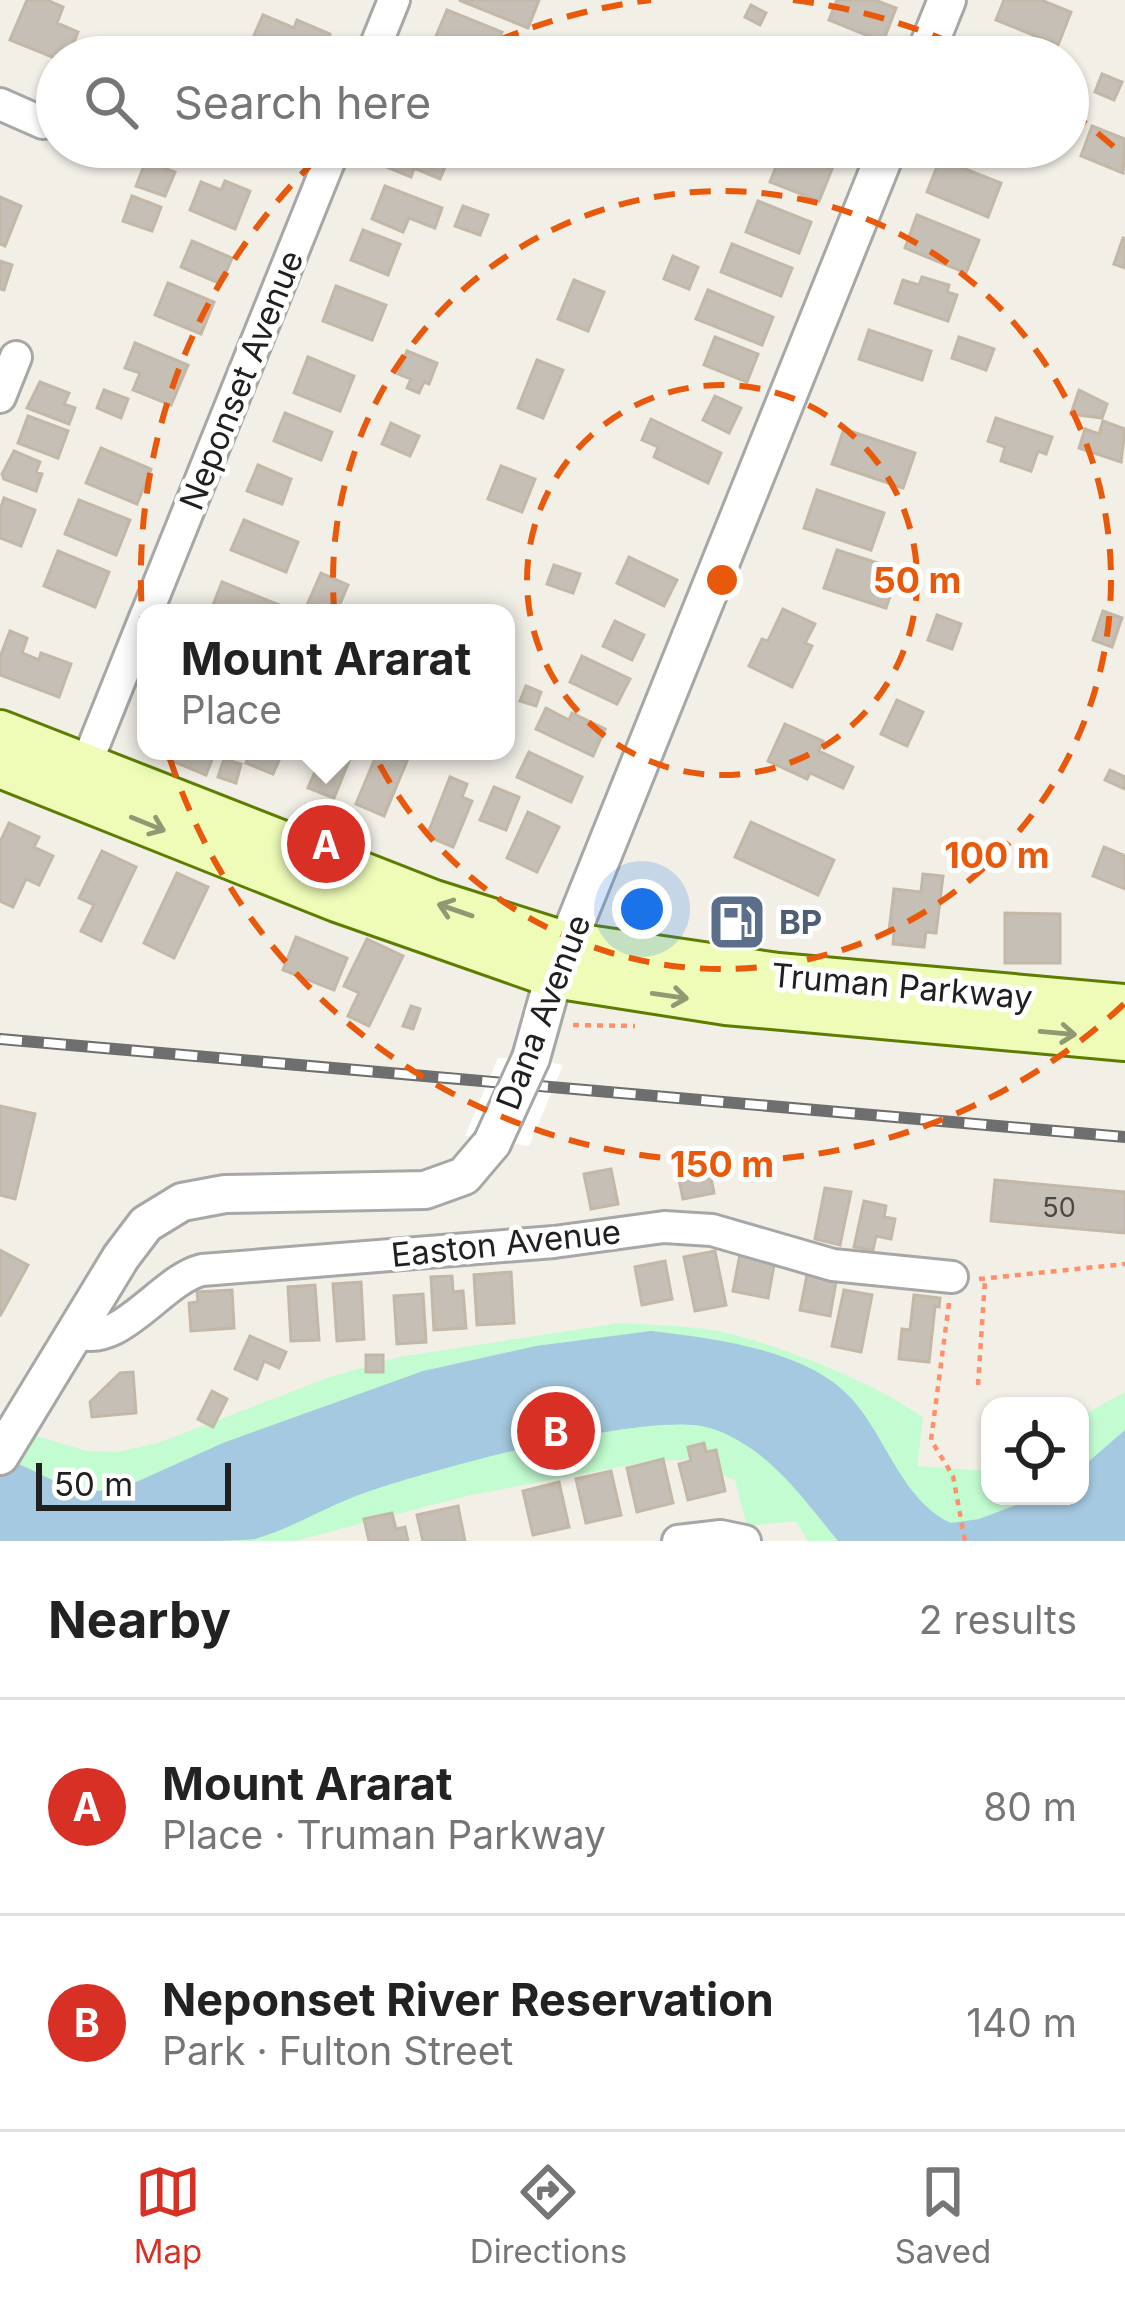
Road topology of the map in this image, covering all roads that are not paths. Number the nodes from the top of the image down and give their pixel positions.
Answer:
1 (394, 0) edge
2 (947, 0) edge
3 (379, 36) edge
4 (932, 36) edge
5 (0, 104) edge
6 (36, 120) edge
7 (327, 168) edge
8 (880, 168) edge
9 (16, 357) dead end
10 (0, 397) edge
11 (151, 604) edge
12 (137, 639) edge
13 (0, 732) edge
14 (0, 766) edge
15 (80, 780) junction
16 (561, 960) junction
17 (1125, 1006) edge
18 (1125, 1039) edge
19 (952, 1277) road end
20 (76, 1332) junction
21 (4, 1449) edge
22 (678, 1541) edge
23 (745, 1541) edge

1 - 3 street
2 - 4 street
5 - 6 street
7 - 11 street, Neponset Avenue
8 - 16 street, Dana Avenue
9 - 10 street
12 - 15 street, Neponset Avenue
13 - 15 main road, Truman Parkway
14 - 15 main road, Truman Parkway
15 - 16 main road, Truman Parkway
16 - 17 main road, Truman Parkway
16 -> 18 main road, Truman Parkway
16 - 20 street, Dana Avenue, bridge
19 - 20 street, Easton Avenue
20 - 21 street, Dana Avenue
22 - 23 street

